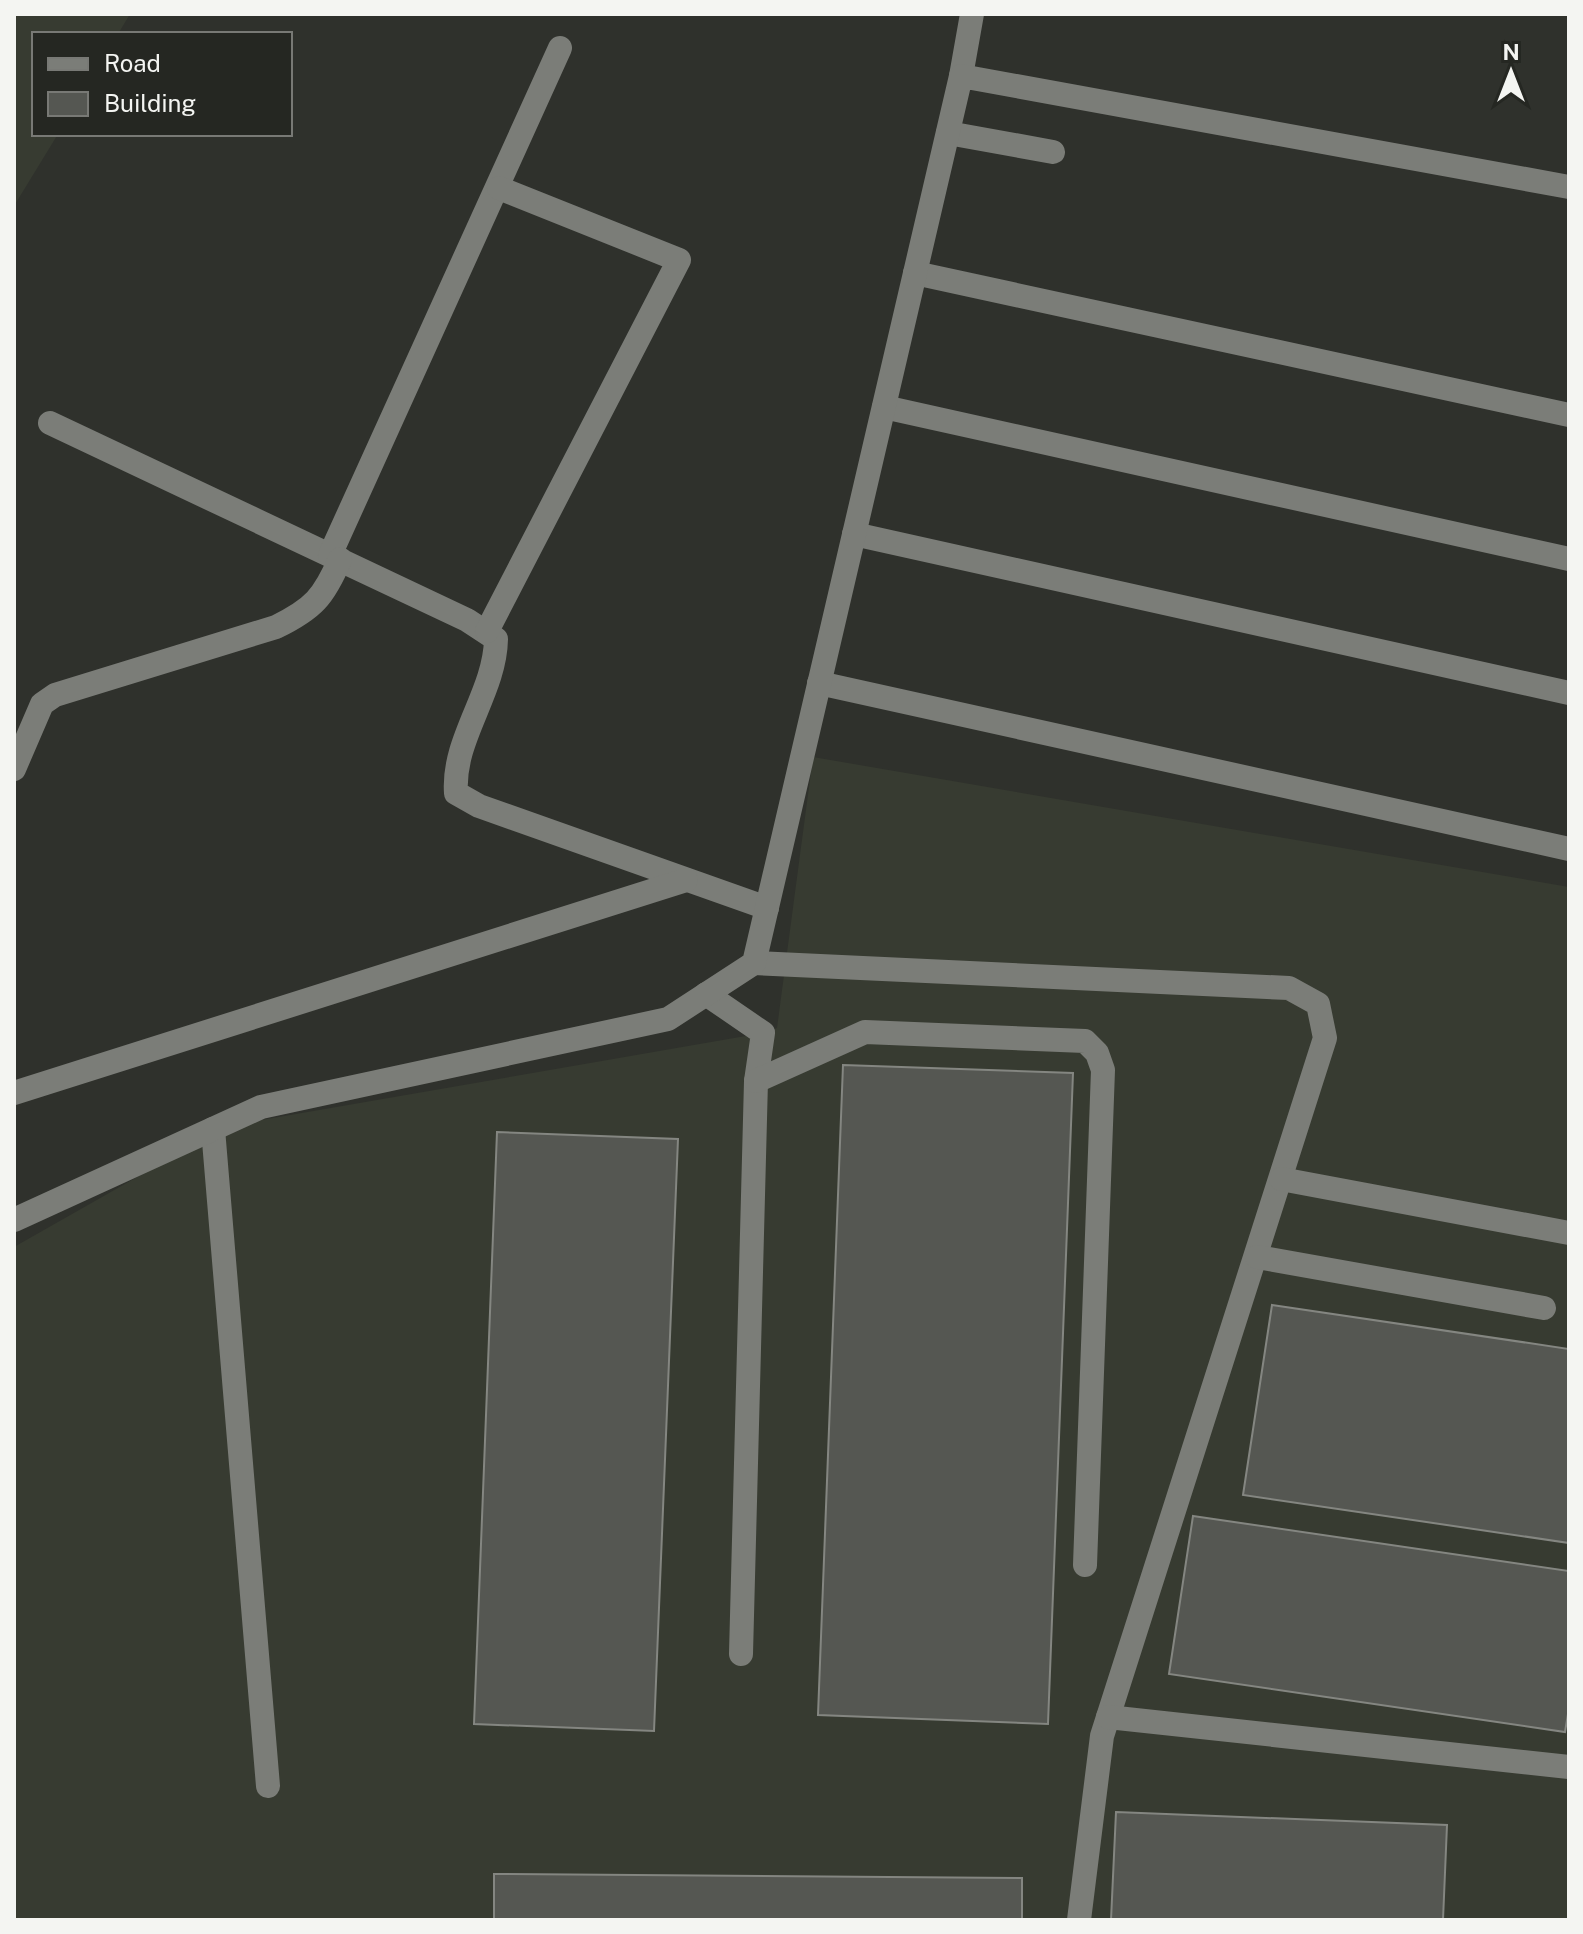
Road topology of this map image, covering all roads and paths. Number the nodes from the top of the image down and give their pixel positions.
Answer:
1 (972, 14) edge
2 (560, 48) dead end
3 (961, 76) junction
4 (948, 133) junction
5 (1053, 152) dead end
6 (1569, 187) edge
7 (499, 188) junction
8 (915, 273) junction
9 (884, 407) junction
10 (1569, 415) edge
11 (50, 423) dead end
12 (854, 534) junction
13 (335, 557) junction
14 (1569, 559) edge
15 (487, 631) junction
16 (819, 683) junction
17 (1569, 693) edge
18 (14, 769) edge
19 (1569, 849) edge
20 (686, 880) junction
21 (767, 908) junction
22 (754, 963) junction
23 (706, 994) junction
24 (756, 1081) junction
25 (14, 1093) edge
26 (213, 1129) junction
27 (1281, 1179) junction
28 (14, 1220) edge
29 (1569, 1233) edge
30 (1257, 1257) junction
31 (1544, 1308) dead end
32 (1085, 1565) dead end
33 (741, 1654) dead end
34 (1105, 1726) junction
35 (1569, 1767) edge
36 (268, 1786) dead end
37 (1079, 1920) edge

1 - 3 street
2 - 7 street
3 - 4 street
3 - 6 street
4 - 5 street
4 - 8 street
7 - 13 street
7 - 15 street
8 - 9 street
8 - 10 street
9 - 12 street
9 - 14 street
11 - 13 street
12 - 16 street
12 - 17 street
13 - 15 street
13 - 18 street
15 - 20 street
16 - 19 street
16 - 21 street
20 - 21 street
20 - 25 street
21 - 22 street
22 - 23 street
22 - 27 street
23 - 24 street
23 - 26 street
24 - 32 street
24 - 33 street
26 - 28 street
26 - 36 street
27 - 29 street
27 - 30 street
30 - 31 street
30 - 34 street
34 - 35 street
34 - 37 street

